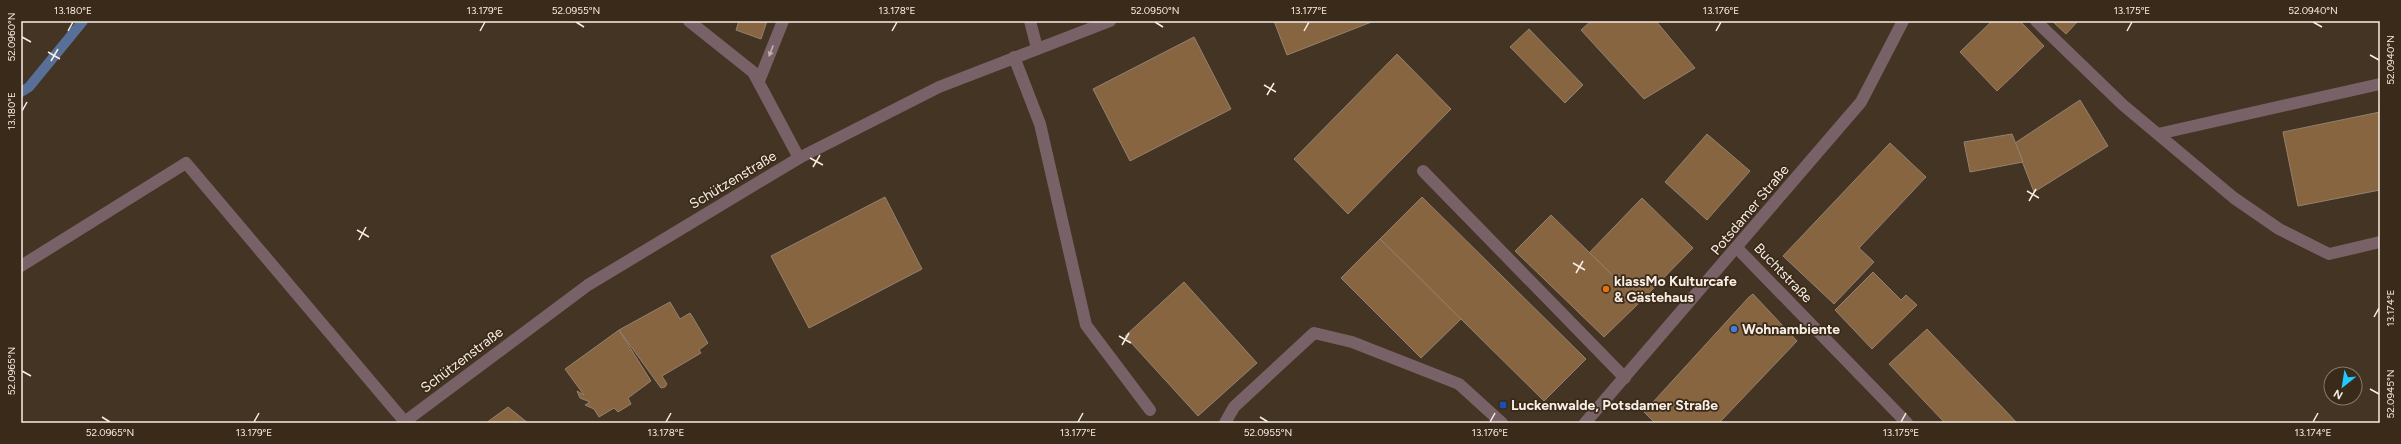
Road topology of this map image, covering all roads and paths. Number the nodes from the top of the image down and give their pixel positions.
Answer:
1 (689, 21) edge
2 (783, 21) edge
3 (1030, 21) edge
4 (1110, 21) edge
5 (1903, 21) edge
6 (2036, 21) edge
7 (1037, 48) junction
8 (1014, 57) junction
9 (759, 81) junction
10 (2380, 84) edge
11 (2158, 134) junction
12 (799, 158) junction
13 (1423, 171) dead end
14 (2380, 242) edge
15 (1738, 248) junction
16 (21, 266) edge
17 (1625, 378) junction
18 (1150, 410) dead end
19 (404, 422) edge
20 (1225, 423) edge
21 (1502, 423) edge
22 (1585, 423) edge
23 (1908, 423) edge

1 - 9 street
2 -> 9 street
3 - 7 street
4 - 7 street, Schützenstraße
5 - 15 street, Potsdamer Straße
6 - 11 street
7 - 8 street, Schützenstraße
8 - 12 street, Schützenstraße
8 - 18 street
9 - 12 street
10 - 11 street
11 - 14 street
12 - 19 street, Schützenstraße
13 - 17 street
15 - 17 street, Potsdamer Straße
15 - 23 street, Buchtstraße
16 - 19 street
17 - 22 street, Potsdamer Straße
20 - 21 street

